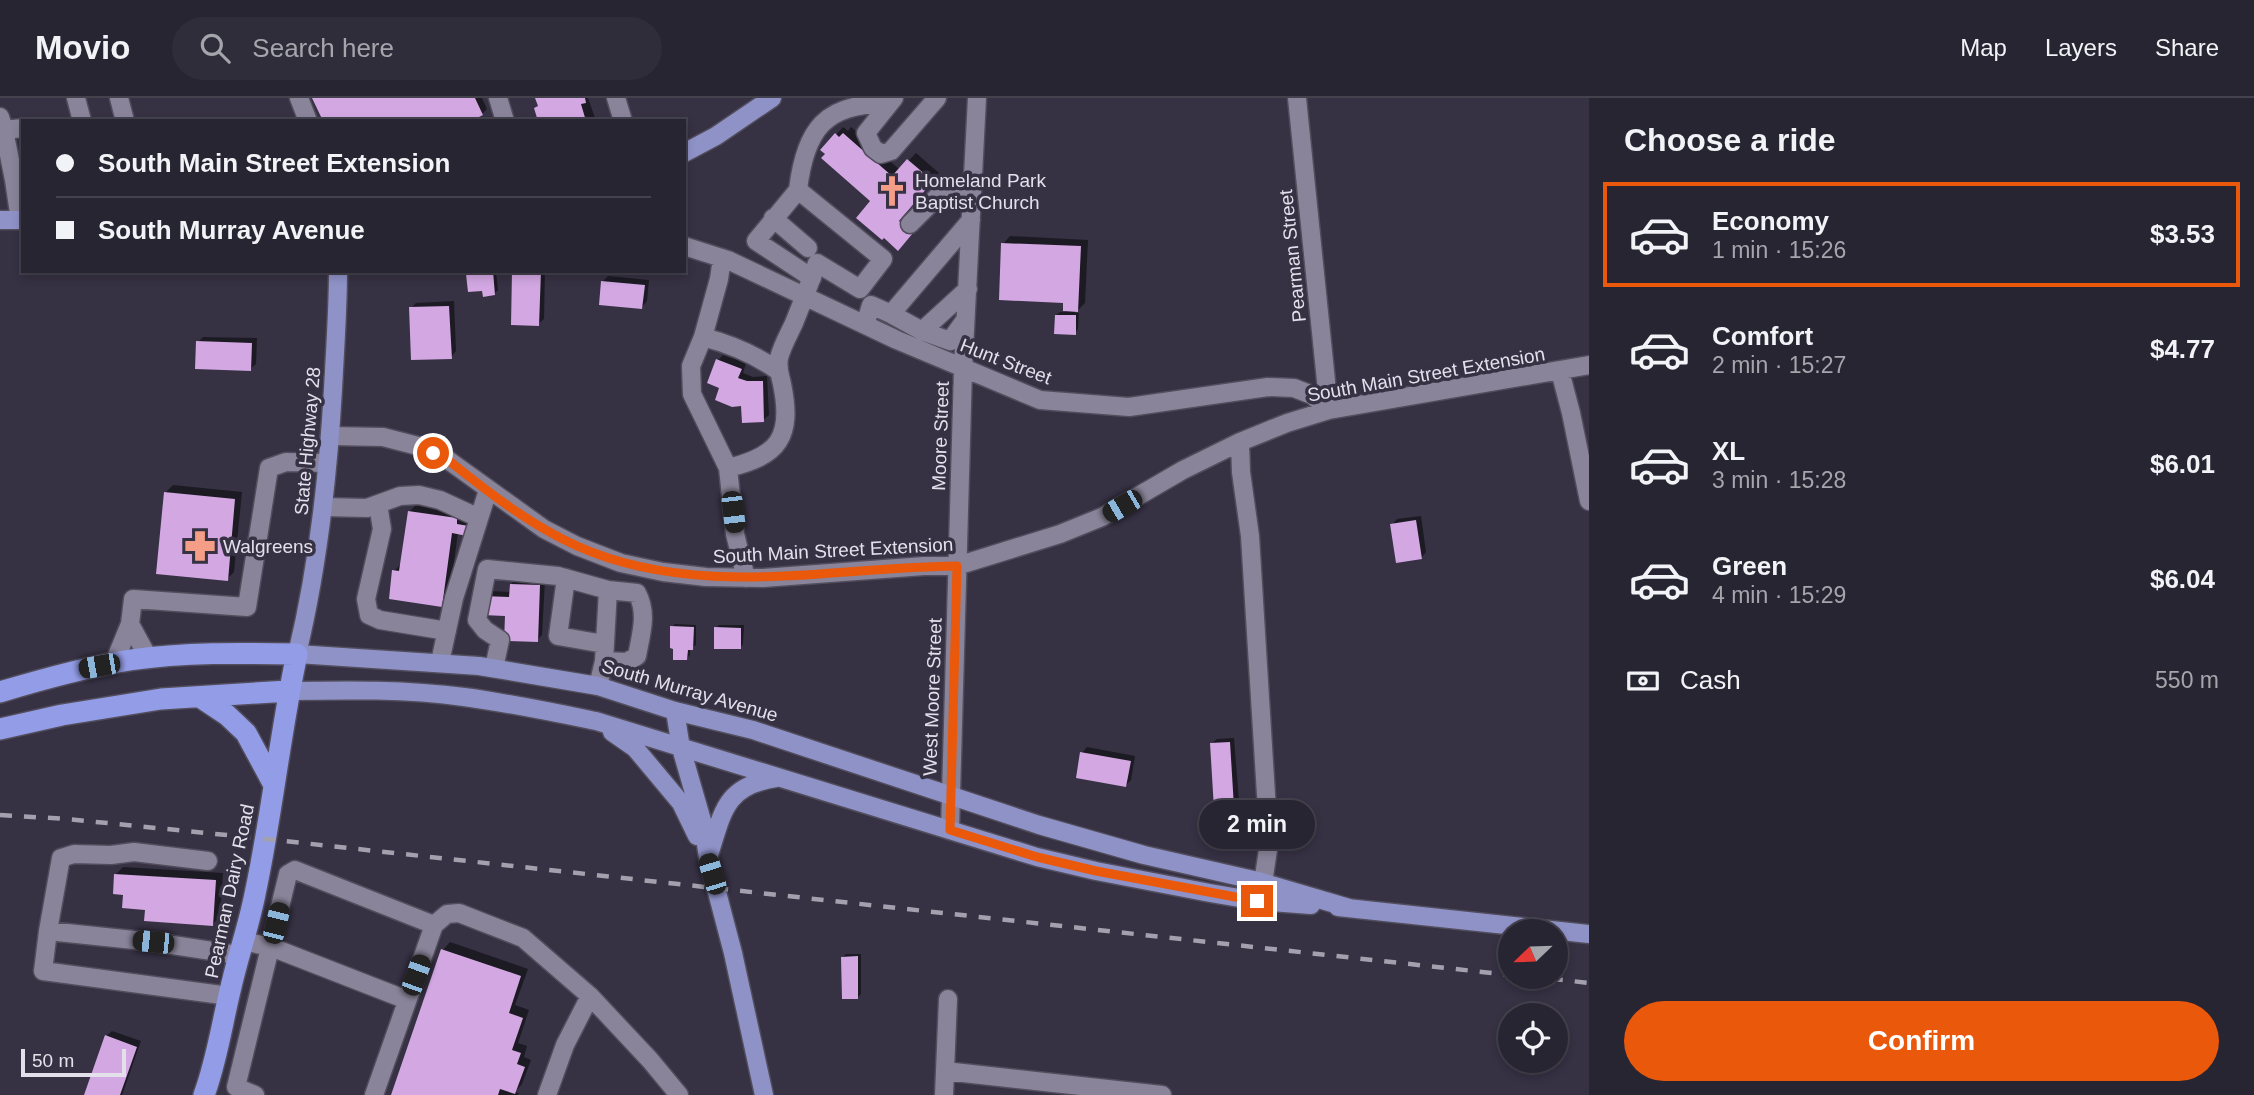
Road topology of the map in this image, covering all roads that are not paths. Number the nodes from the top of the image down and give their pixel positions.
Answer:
1 (76, 98) edge
2 (119, 98) edge
3 (299, 98) edge
4 (498, 98) edge
5 (616, 98) edge
6 (772, 98) edge
7 (937, 98) edge
8 (978, 98) edge
9 (1297, 98) edge
10 (892, 101) edge
11 (76, 119) edge
12 (124, 119) edge
13 (307, 119) edge
14 (504, 119) edge
15 (622, 119) edge
16 (1, 126) edge
17 (21, 128) edge
18 (686, 152) edge
19 (18, 180) edge
20 (973, 184) junction
21 (798, 190) junction
22 (774, 218) junction
23 (0, 220) edge
24 (21, 220) edge
25 (971, 220) junction
26 (911, 224) dead end
27 (686, 247) edge
28 (808, 248) dead end
29 (722, 258) junction
30 (338, 273) edge
31 (808, 287) junction
32 (968, 289) junction
33 (891, 314) junction
34 (966, 318) junction
35 (865, 325) junction
36 (922, 331) junction
37 (703, 337) junction
38 (1589, 365) edge
39 (964, 369) junction
40 (777, 370) junction
41 (1560, 371) junction
42 (1329, 410) junction
43 (330, 436) junction
44 (1240, 442) junction
45 (327, 463) junction
46 (727, 468) junction
47 (488, 490) junction
48 (1589, 501) edge
49 (378, 504) junction
50 (323, 508) junction
51 (479, 518) junction
52 (635, 566) junction
53 (957, 566) junction
54 (566, 578) junction
55 (746, 578) junction
56 (608, 590) junction
57 (629, 592) junction
58 (130, 624) junction
59 (447, 631) junction
60 (604, 652) junction
61 (297, 654) junction
62 (149, 659) junction
63 (440, 662) junction
64 (114, 663) junction
65 (494, 668) junction
66 (598, 686) junction
67 (288, 691) junction
68 (0, 692) edge
69 (200, 697) junction
70 (675, 711) junction
71 (596, 721) junction
72 (0, 729) edge
73 (681, 748) junction
74 (777, 778) junction
75 (274, 785) junction
76 (950, 797) junction
77 (950, 830) junction
78 (708, 858) junction
79 (208, 861) dead end
80 (1263, 883) junction
81 (1349, 908) junction
82 (434, 925) junction
83 (48, 931) junction
84 (1589, 934) edge
85 (271, 947) junction
86 (240, 948) junction
87 (229, 996) junction
88 (590, 996) junction
89 (948, 999) dead end
90 (408, 1000) junction
91 (945, 1071) junction
92 (207, 1086) edge
93 (236, 1087) junction
94 (255, 1095) edge
95 (374, 1095) edge
96 (547, 1095) edge
97 (678, 1095) edge
98 (764, 1095) edge
99 (944, 1095) edge
100 (1162, 1095) edge

1 - 11 street
2 - 12 street
3 - 13 street
4 - 14 street
5 - 15 street
6 - 18 main road
7 - 10 street
8 - 20 street, Moore Street
9 - 42 street, Pearman Street
10 - 21 street
16 - 17 street
16 - 19 street
19 - 24 street
20 - 25 street, Moore Street
20 - 26 street
21 - 22 street
21 - 31 street
22 - 28 street
22 - 31 street
23 - 24 main road
25 - 32 street, Moore Street
25 - 33 street
27 - 29 street, Hunt Street
29 - 31 street, Hunt Street
29 - 37 street
30 - 43 main road, State Highway 28
31 - 35 street, Hunt Street
31 - 40 street
32 - 34 street, Moore Street
32 - 36 street
33 - 35 street
33 - 36 street
34 - 36 street
34 - 39 street, Moore Street
35 - 39 street, Hunt Street
37 - 40 street
37 - 46 street
38 - 41 street, South Main Street Extension
39 - 42 street, Hunt Street
39 - 53 street, Moore Street
40 - 46 street
41 - 42 street, South Main Street Extension
41 - 48 street
42 - 44 street, South Main Street Extension
43 - 45 main road, State Highway 28
43 - 47 street, South Main Street Extension
44 - 53 street, South Main Street Extension
44 - 80 street
45 - 50 main road, State Highway 28
45 - 58 street
46 - 55 street
47 - 51 street
47 - 52 street, South Main Street Extension
49 - 50 street
49 - 51 street
49 - 59 street
50 - 61 main road, State Highway 28
51 - 59 street
52 - 55 street, South Main Street Extension
52 - 57 street
53 - 55 street, South Main Street Extension
53 - 76 street, West Moore Street
54 - 56 street
54 - 60 street
54 - 65 street
56 - 57 street
56 - 60 street
57 - 60 street
58 - 62 street
58 - 64 street
59 - 63 street
60 - 66 street
61 - 62 highway, South Murray Avenue
61 - 63 main road, South Murray Avenue
61 - 67 highway, Pearman Dairy Road
62 - 64 highway, South Murray Avenue
63 - 65 main road, South Murray Avenue
64 - 68 highway, South Murray Avenue
65 - 66 main road, South Murray Avenue
66 - 70 main road, South Murray Avenue
67 - 69 highway, South Murray Avenue
67 - 71 main road, South Murray Avenue
67 - 75 highway, Pearman Dairy Road
69 - 72 highway, South Murray Avenue
69 - 75 highway
70 - 73 main road
70 - 76 main road, South Murray Avenue
71 - 73 main road, South Murray Avenue
71 - 78 main road
73 - 74 main road, South Murray Avenue
73 - 78 main road
74 - 77 main road, South Murray Avenue
74 - 78 main road
75 - 86 highway, Pearman Dairy Road
76 - 77 street, West Moore Street
76 - 80 main road, South Murray Avenue
77 - 81 main road, South Murray Avenue
78 - 98 main road
79 - 83 street
80 - 81 main road, South Murray Avenue
81 - 84 main road, South Murray Avenue
82 - 85 street
82 - 88 street
82 - 90 street
83 - 86 street
83 - 87 street
85 - 86 street
85 - 90 street
85 - 93 street
86 - 87 highway, Pearman Dairy Road
87 - 92 highway, Pearman Dairy Road
88 - 96 street
88 - 97 street
89 - 91 street
90 - 95 street
91 - 99 street
91 - 100 street
92 - 93 street
93 - 94 street

